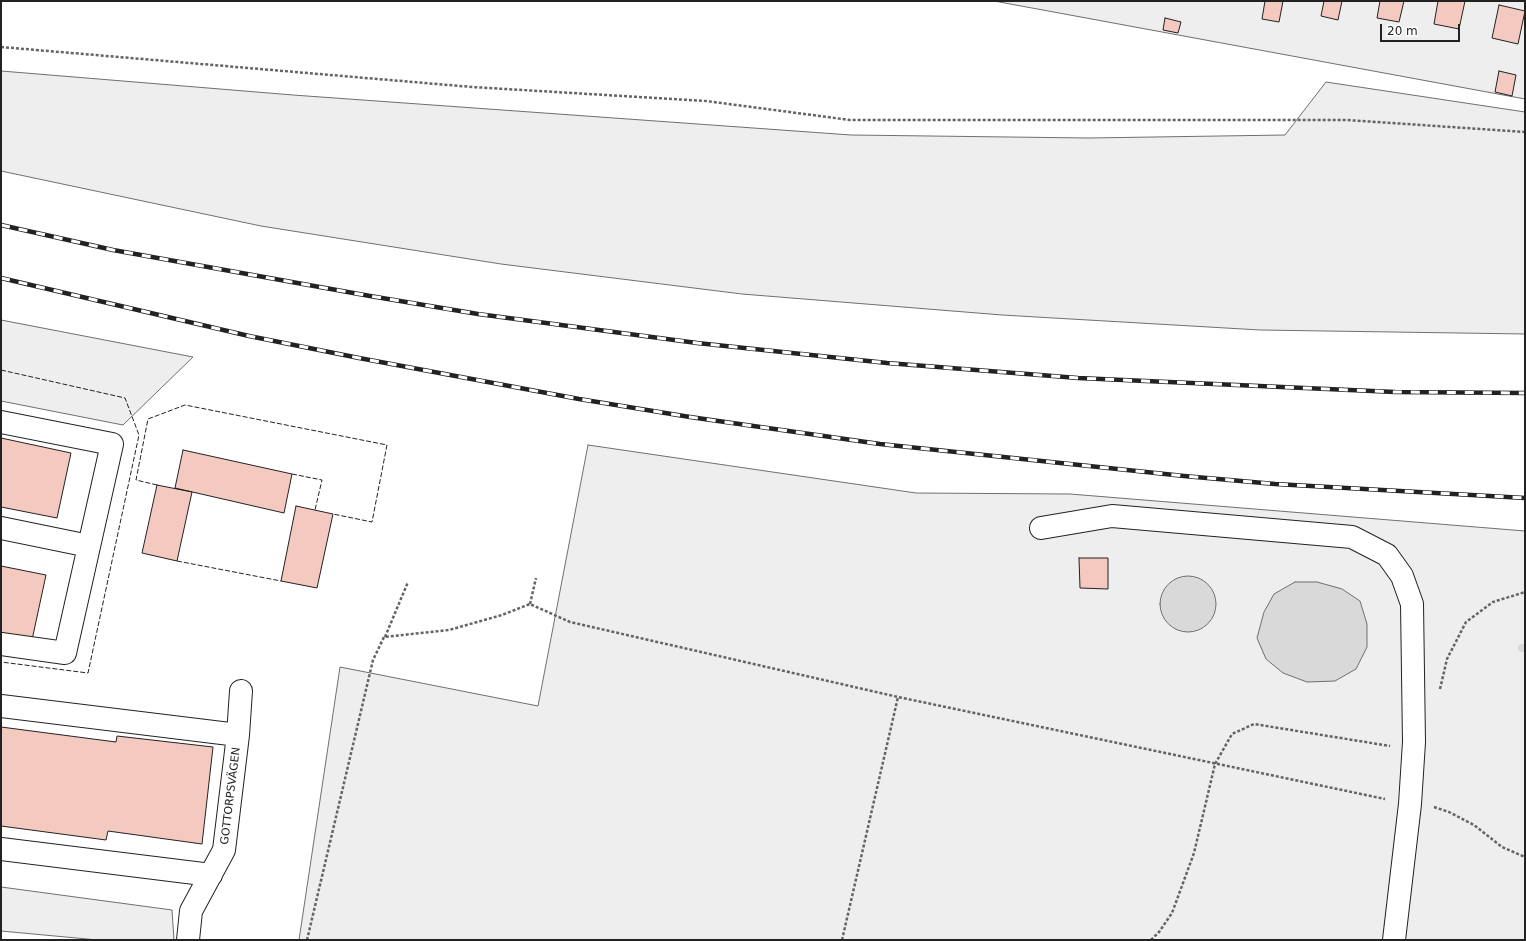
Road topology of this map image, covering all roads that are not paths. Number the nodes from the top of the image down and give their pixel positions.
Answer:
1 (1, 422) edge
2 (1, 528) edge
3 (1040, 528) dead end
4 (89, 546) junction
5 (1, 644) edge
6 (241, 691) dead end
7 (1, 706) edge
8 (238, 735) junction
9 (1, 849) edge
10 (211, 875) junction
11 (188, 940) edge
12 (1394, 940) edge

1 - 4 street
2 - 4 street
3 - 12 street
4 - 5 street
6 - 8 street, GOTTORPSVÄGEN
7 - 8 street
8 - 10 street, GOTTORPSVÄGEN
9 - 10 street
10 - 11 street, GOTTORPSVÄGEN

